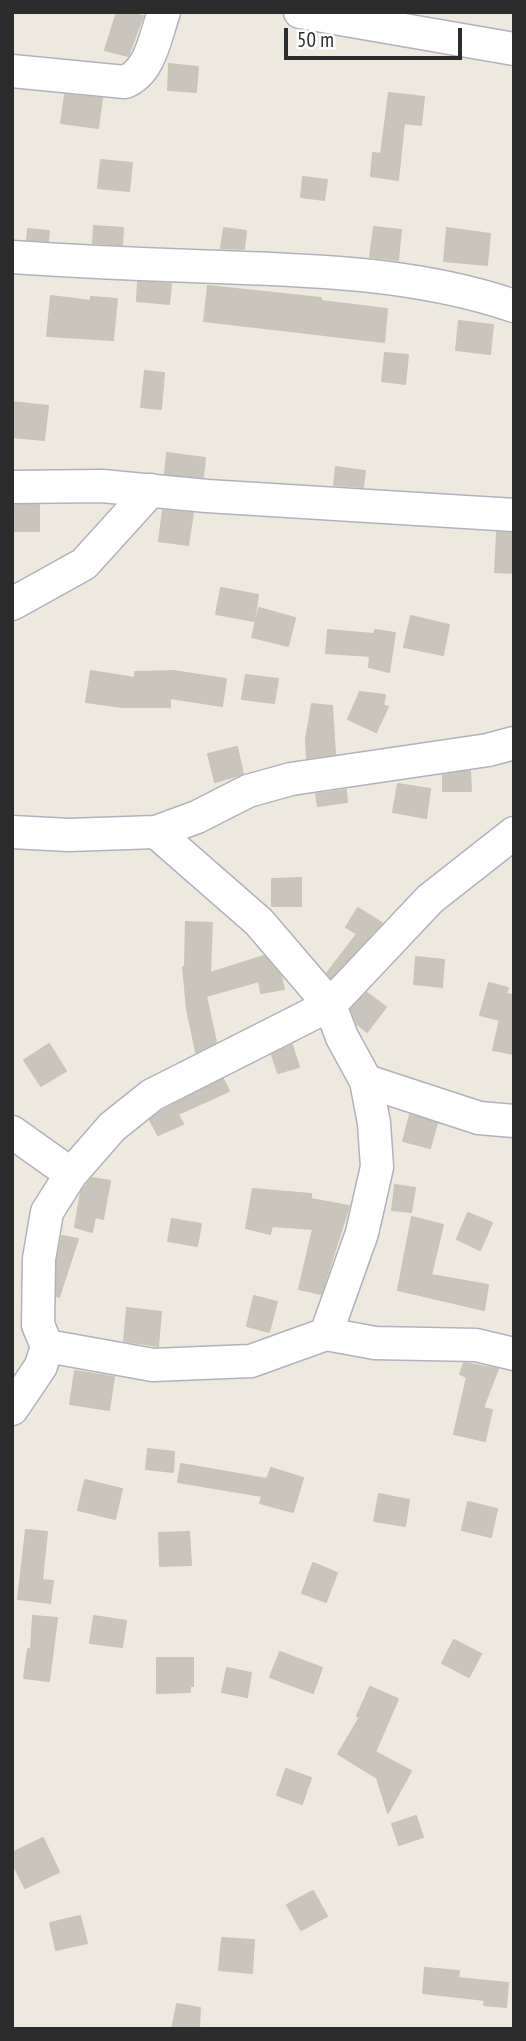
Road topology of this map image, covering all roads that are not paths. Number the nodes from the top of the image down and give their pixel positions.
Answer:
1 (164, 12) edge
2 (300, 12) edge
3 (514, 49) edge
4 (12, 71) edge
5 (12, 257) edge
6 (514, 306) edge
7 (12, 487) edge
8 (151, 490) junction
9 (514, 515) edge
10 (12, 604) edge
11 (514, 743) edge
12 (12, 832) edge
13 (156, 832) junction
14 (514, 833) edge
15 (330, 1005) junction
16 (366, 1082) junction
17 (514, 1121) edge
18 (12, 1132) edge
19 (71, 1174) junction
20 (32, 1329) edge
21 (326, 1334) junction
22 (514, 1354) edge
23 (12, 1409) edge

1 - 4 street
2 - 3 street
5 - 6 street
7 - 8 street
8 - 9 street
8 - 10 street
11 - 13 street
12 - 13 street
13 - 15 street
14 - 15 street
15 - 16 street
15 - 19 street
16 - 17 street
16 - 21 street
18 - 19 street
19 - 20 street
20 - 21 street
20 - 23 street
21 - 22 street

